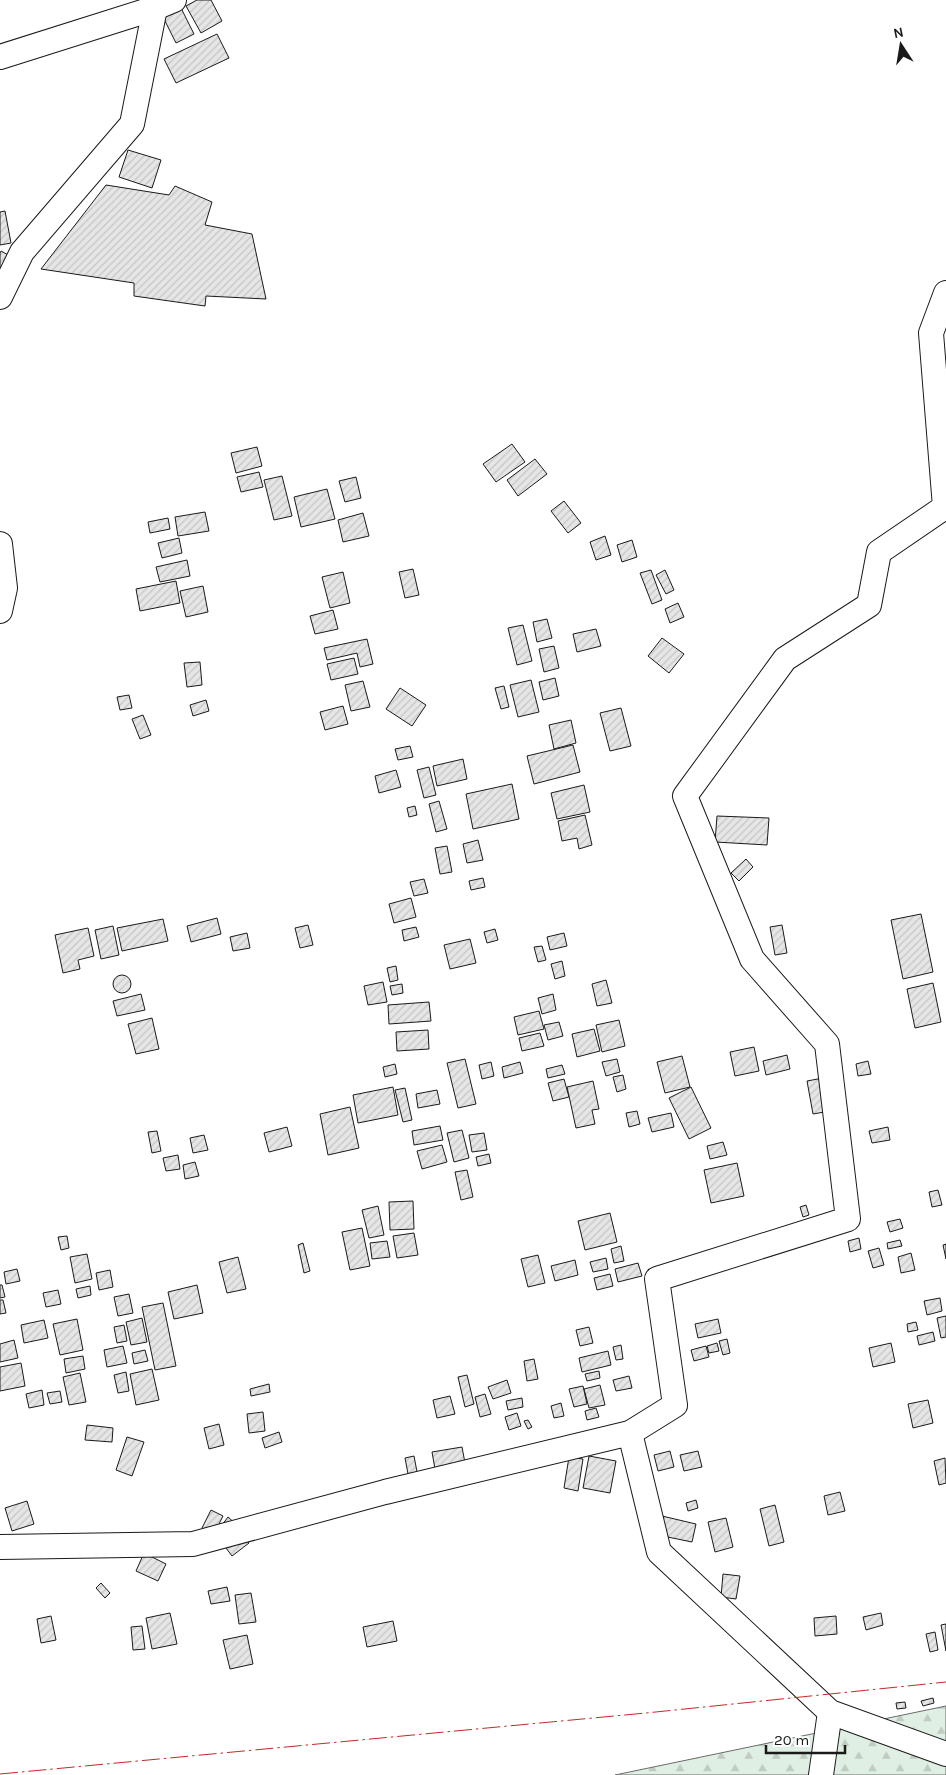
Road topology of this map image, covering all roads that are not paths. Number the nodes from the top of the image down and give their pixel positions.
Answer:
1 (164, 4) edge
2 (0, 58) edge
3 (946, 293) edge
4 (0, 297) edge
5 (939, 334) edge
6 (0, 544) edge
7 (0, 611) edge
8 (630, 1433) junction
9 (0, 1547) edge
10 (830, 1712) junction
11 (946, 1754) edge
12 (821, 1775) edge

1 - 2 street
1 - 4 street
3 - 5 street
5 - 8 street
6 - 7 street
8 - 9 street
8 - 10 street
10 - 11 street
10 - 12 street

